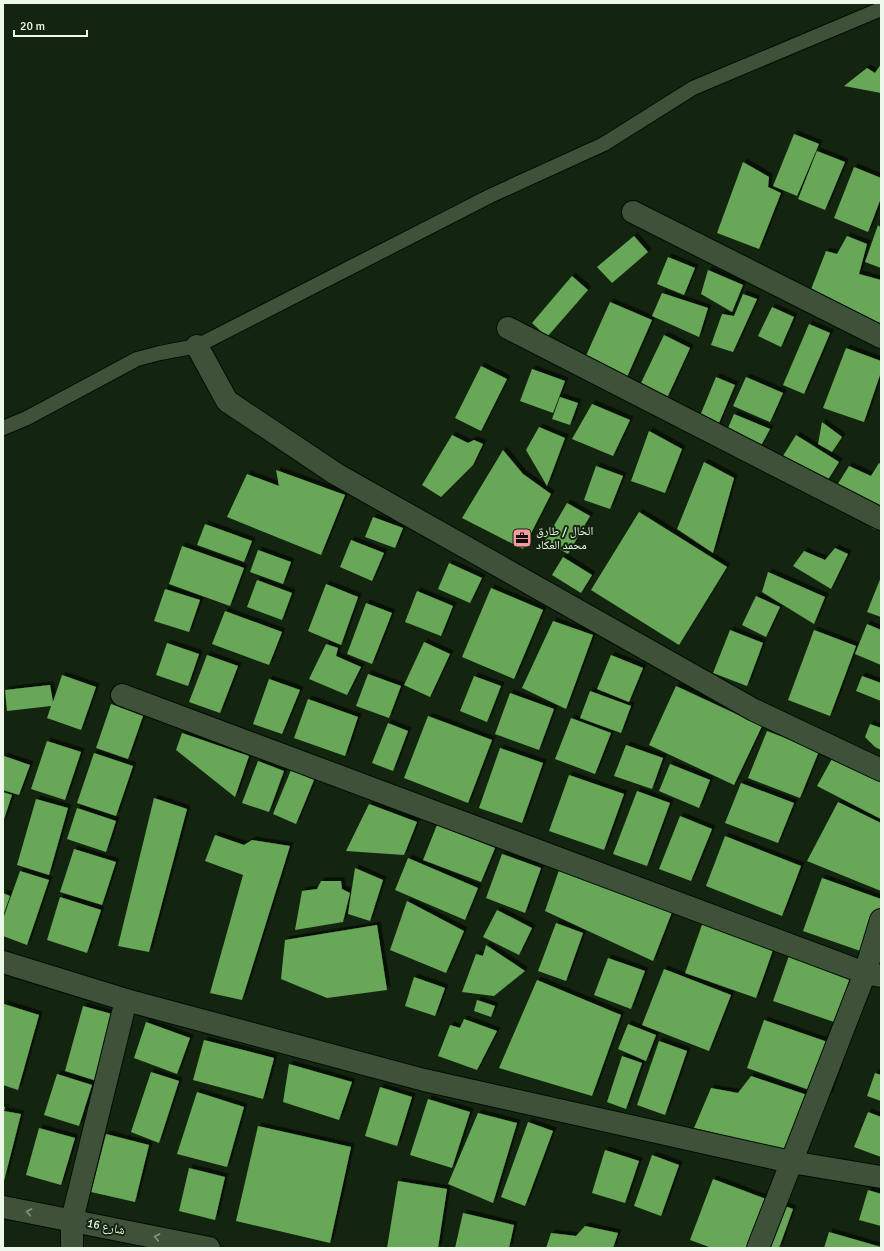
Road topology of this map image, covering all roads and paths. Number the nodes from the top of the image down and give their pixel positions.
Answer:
1 (881, 9) edge
2 (633, 212) dead end
3 (508, 328) dead end
4 (881, 337) edge
5 (197, 346) junction
6 (3, 428) edge
7 (881, 519) edge
8 (122, 695) dead end
9 (881, 770) edge
10 (881, 920) edge
11 (3, 962) edge
12 (873, 975) edge
13 (126, 1000) junction
14 (791, 1162) junction
15 (881, 1177) edge
16 (3, 1207) edge
17 (72, 1220) junction
18 (72, 1248) edge
19 (209, 1248) edge
20 (758, 1248) edge

1 - 5 lane
2 - 4 street
3 - 7 street
5 - 6 lane
5 - 9 street
8 - 12 street
10 - 12 street
11 - 13 street
12 - 14 street
13 - 14 street
13 - 17 street
14 - 15 street
14 - 20 street
17 -> 16 street, شارع 16
17 - 18 street
19 -> 17 street, شارع 16

